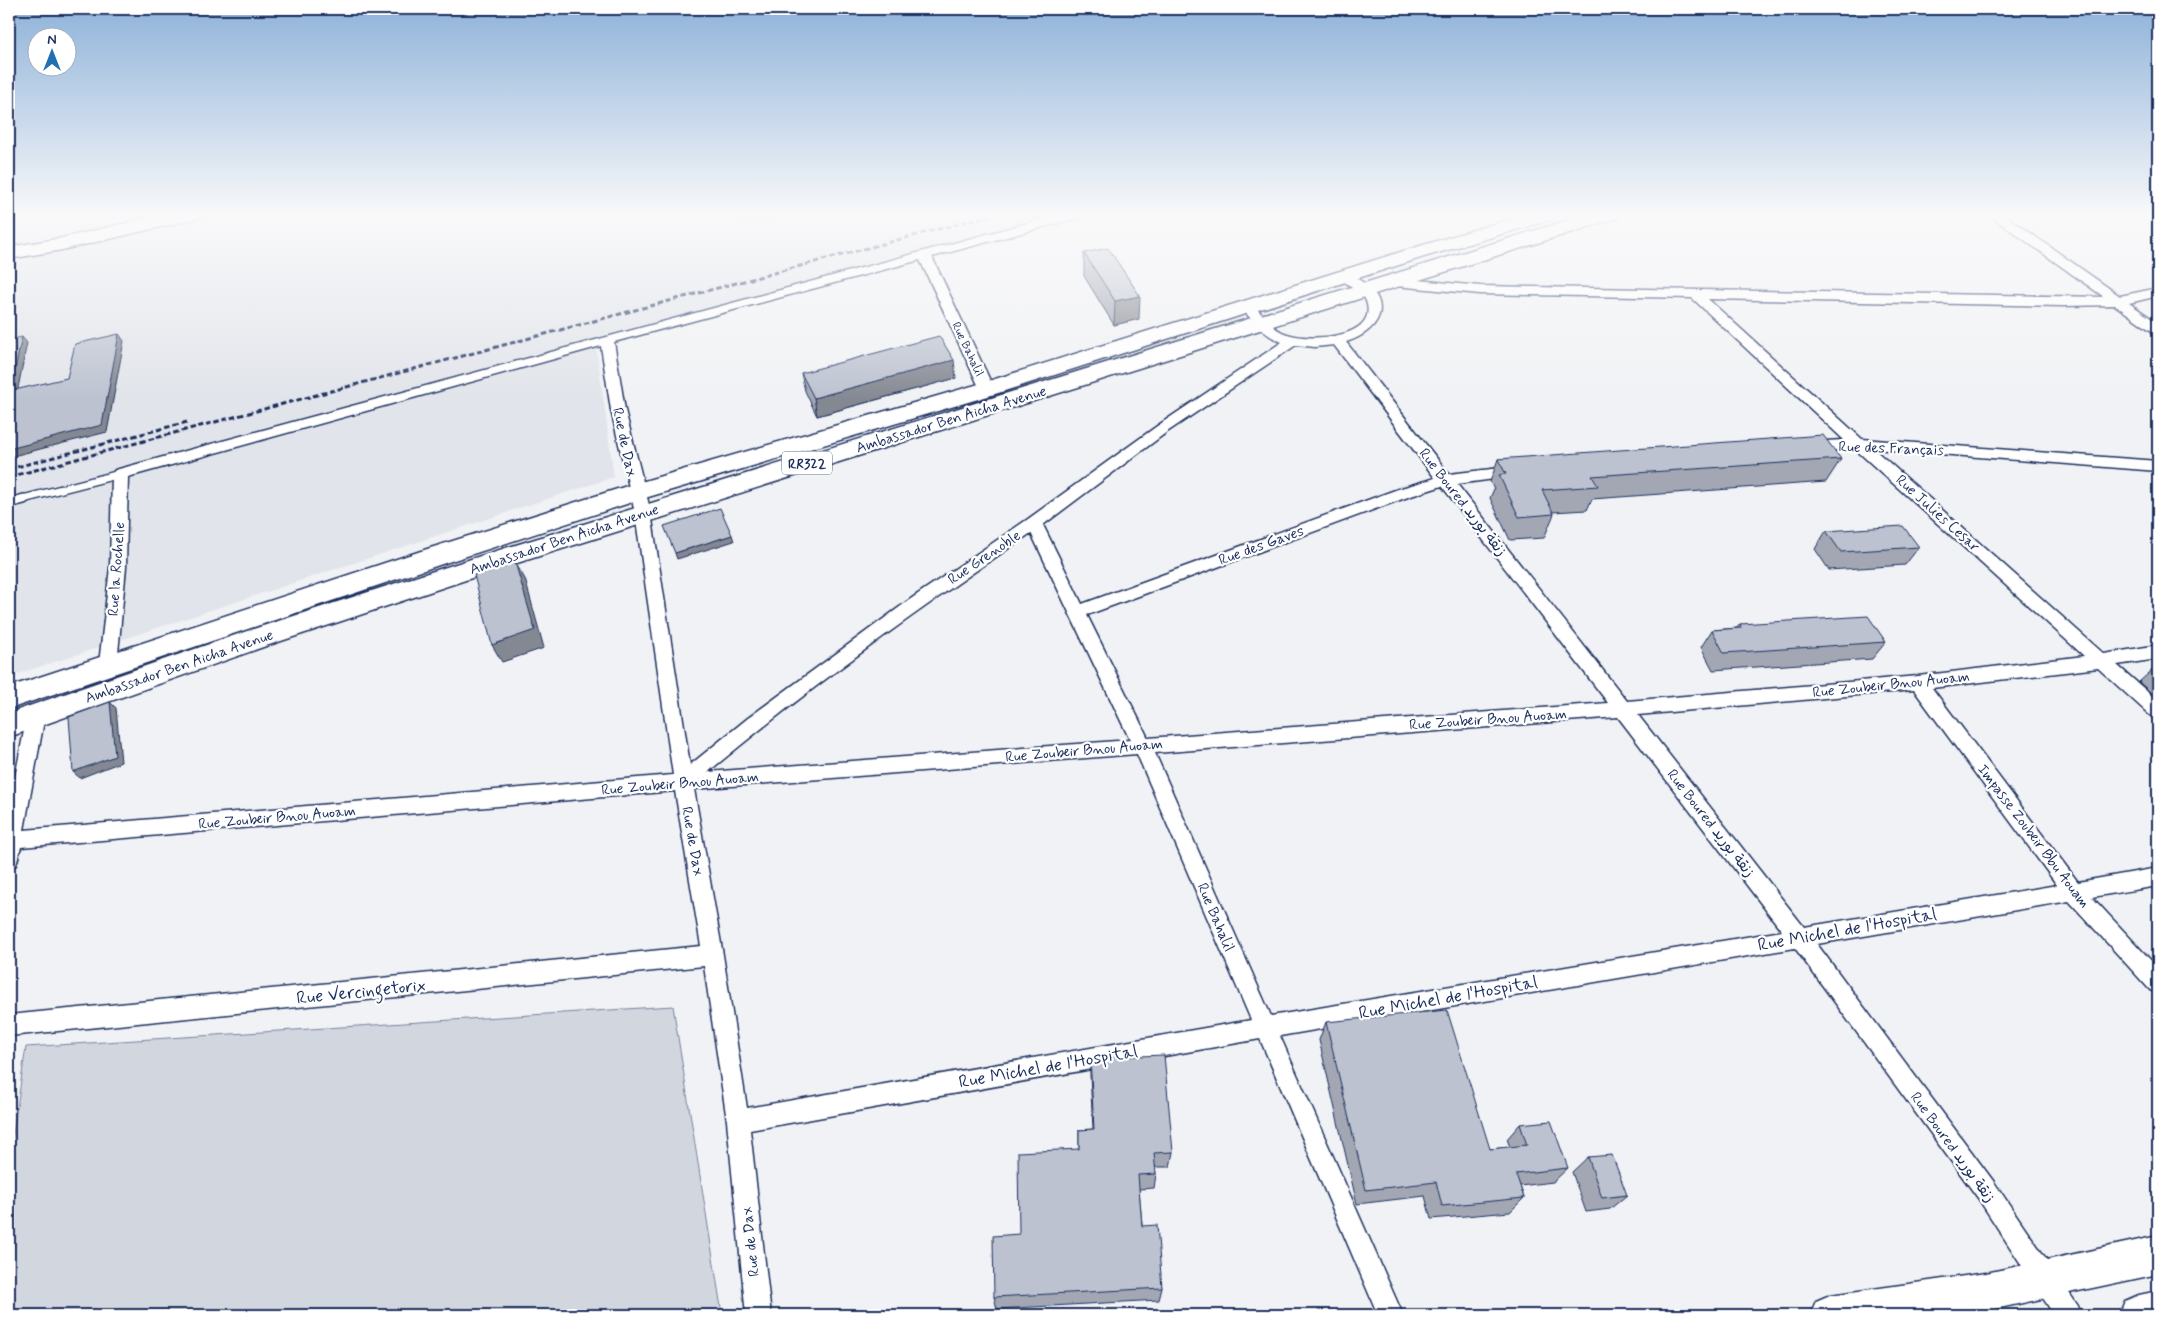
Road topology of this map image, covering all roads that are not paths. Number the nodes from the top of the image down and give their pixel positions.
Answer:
1 (843, 276) edge
2 (934, 276) edge
3 (1344, 276) joint
4 (1416, 276) edge
5 (2082, 276) edge
6 (1396, 282) junction
7 (1366, 292) junction
8 (2158, 292) edge
9 (1695, 294) junction
10 (2118, 301) junction
11 (1247, 306) junction
12 (1264, 323) junction
13 (2158, 329) edge
14 (606, 340) junction
15 (1292, 341) junction
16 (1338, 341) junction
17 (987, 389) junction
18 (1860, 444) junction
19 (1790, 449) edge
20 (2158, 466) edge
21 (1536, 469) edge
22 (120, 474) junction
23 (1445, 480) junction
24 (9, 503) edge
25 (640, 503) junction
26 (1034, 523) junction
27 (1078, 612) junction
28 (2158, 652) edge
29 (2102, 661) junction
30 (108, 664) junction
31 (1918, 683) junction
32 (9, 698) edge
33 (1623, 709) junction
34 (2158, 712) edge
35 (36, 715) junction
36 (9, 724) edge
37 (1142, 746) junction
38 (683, 782) junction
39 (10, 840) edge
40 (9, 859) edge
41 (2158, 877) edge
42 (2073, 890) junction
43 (1799, 938) junction
44 (713, 955) junction
45 (2158, 983) edge
46 (9, 1026) edge
47 (1264, 1028) junction
48 (738, 1121) junction
49 (2158, 1255) edge
50 (2047, 1280) junction
51 (2158, 1311) edge
52 (758, 1315) edge
53 (1390, 1315) edge
54 (1830, 1315) edge
55 (2069, 1315) edge
56 (2139, 1315) edge

1 - 14 street
2 - 17 street, Rue Bahalil
3 - 7 street
3 - 11 main road, Ambassador Ben Aicha Avenue / RR322
4 - 6 main road, Ambassador Ben Aicha Avenue / RR322
5 - 10 street
6 - 7 main road, Ambassador Ben Aicha Avenue / RR322
6 - 9 street
7 - 12 main road, Ambassador Ben Aicha Avenue / RR322
7 - 16 street
8 - 10 street
9 - 10 street
9 - 18 street, Rue Julies Cesar
10 - 13 street
11 - 12 street
11 - 17 main road, Ambassador Ben Aicha Avenue / RR322
12 - 15 street
12 - 25 main road, Ambassador Ben Aicha Avenue / RR322
14 - 22 street
14 - 25 street, Rue de Dax
15 - 16 street
15 - 26 street, Rue Grenoble
16 - 23 street, Rue Boured زنقة بوريد
17 - 25 main road, Ambassador Ben Aicha Avenue / RR322
18 - 19 street, Rue des Français
18 - 20 street, Rue des Français
18 - 29 street, Rue Julies Cesar
21 - 23 street
22 - 24 lane
22 - 30 street, Rue la Rochelle
23 - 27 street, Rue des Gaves
23 - 33 street, Rue Boured زنقة بوريد
25 - 30 main road, Ambassador Ben Aicha Avenue / RR322
25 - 35 main road, Ambassador Ben Aicha Avenue / RR322
25 - 38 street, Rue de Dax
26 - 27 street, Rue Bahalil
26 - 38 street, Rue Grenoble
27 - 37 street, Rue Bahalil
28 - 29 street, Rue Zoubeir Bnou Auoam
29 - 31 street, Rue Zoubeir Bnou Auoam
29 - 34 street, Rue Julies Cesar
30 - 32 main road, Ambassador Ben Aicha Avenue / RR322
31 - 33 street, Rue Zoubeir Bnou Auoam
31 - 42 street, Impasse Zoubeir Bbu Aouam
33 - 37 street, Rue Zoubeir Bnou Auoam
33 - 43 street, Rue Boured زنقة بوريد
35 - 36 main road, Ambassador Ben Aicha Avenue / RR322
35 - 39 street
37 - 38 street, Rue Zoubeir Bnou Auoam
37 - 47 street, Rue Bahalil
38 - 39 street, Rue Zoubeir Bnou Auoam
38 - 44 street, Rue de Dax
39 - 40 street
41 - 42 street, Rue Michel de l'Hospital
42 - 43 street, Rue Michel de l'Hospital
42 - 45 street, Impasse Zoubeir Bbu Aouam
43 - 47 street, Rue Michel de l'Hospital
43 - 50 street, Rue Boured زنقة بوريد
44 - 46 street, Rue Vercingetorix
44 - 48 street, Rue de Dax
47 - 48 street, Rue Michel de l'Hospital
47 - 53 street, Rue Bahalil
48 - 52 street, Rue de Dax
49 - 50 main road
50 - 54 main road
50 - 55 street, Rue Boured زنقة بوريد
51 - 56 main road

